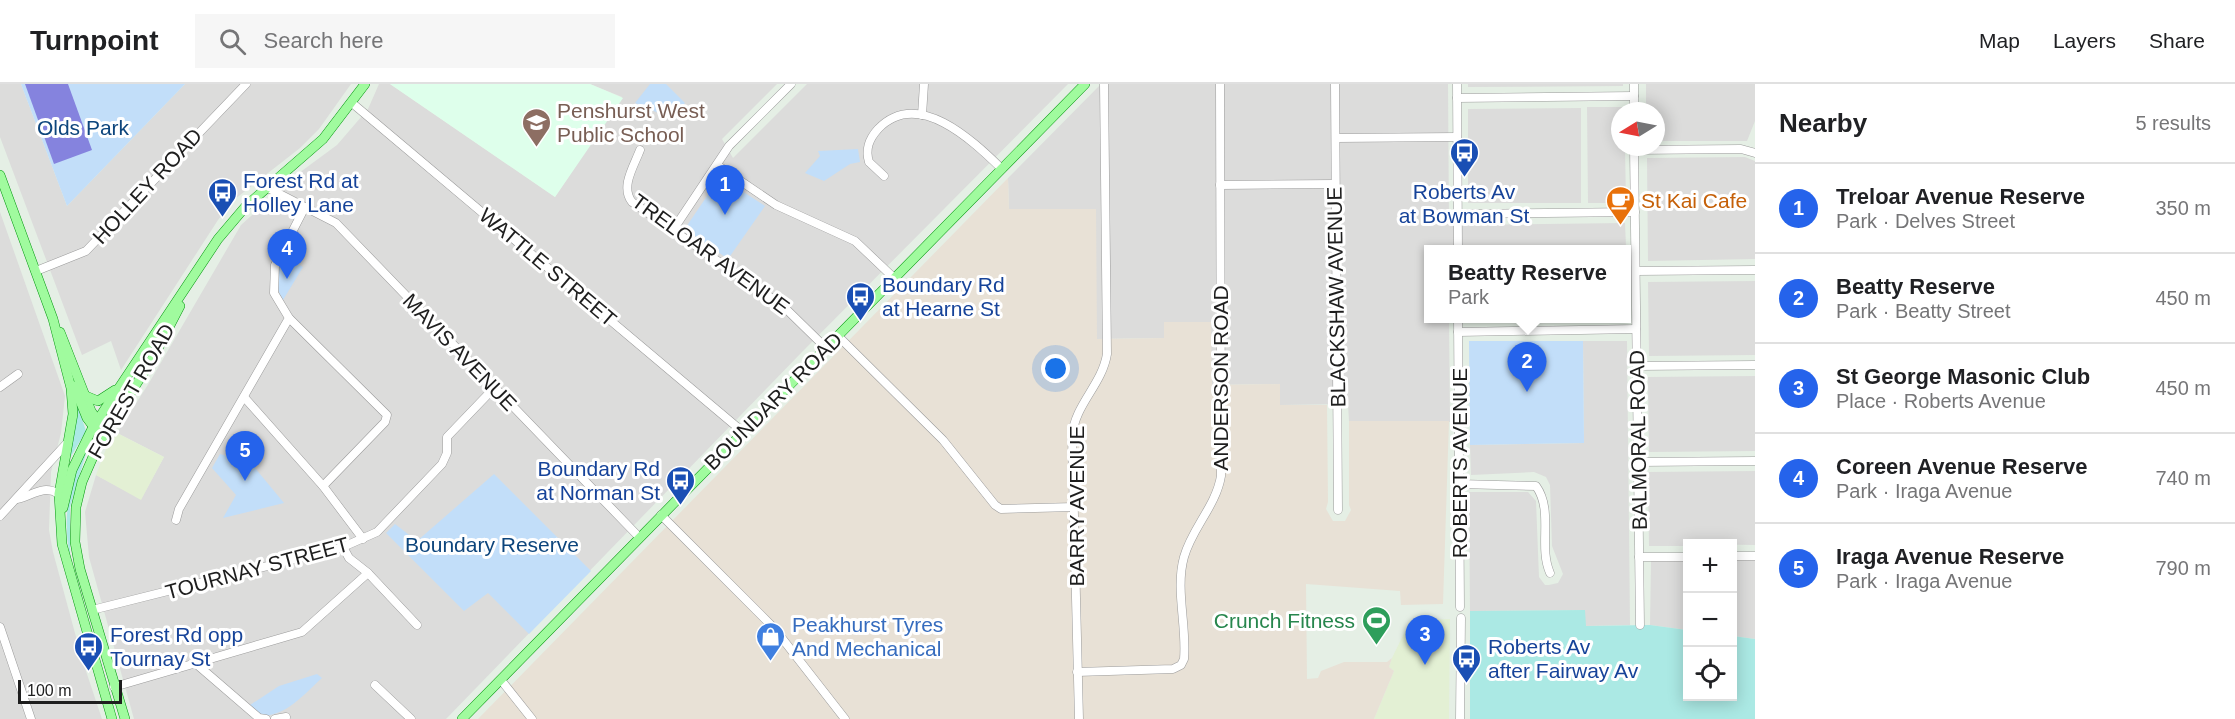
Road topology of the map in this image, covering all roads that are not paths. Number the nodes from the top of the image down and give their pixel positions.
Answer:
1 (246, 84) edge
2 (365, 84) edge
3 (791, 84) edge
4 (924, 84) edge
5 (1085, 84) edge
6 (1104, 84) edge
7 (1220, 84) edge
8 (1335, 84) edge
9 (1457, 84) edge
10 (1634, 84) edge
11 (1634, 96) junction
12 (1457, 98) junction
13 (1634, 102) edge
14 (352, 103) junction
15 (922, 114) junction
16 (1457, 137) junction
17 (1336, 138) junction
18 (1665, 148) edge
19 (639, 150) dead end
20 (1755, 153) edge
21 (1634, 156) edge
22 (717, 165) junction
23 (1002, 169) junction
24 (0, 175) edge
25 (884, 176) dead end
26 (1335, 184) junction
27 (1220, 185) junction
28 (266, 187) junction
29 (304, 209) junction
30 (1635, 212) junction
31 (1458, 214) junction
32 (673, 230) junction
33 (1458, 245) edge
34 (1755, 270) edge
35 (36, 271) junction
36 (1636, 271) junction
37 (195, 274) junction
38 (894, 278) junction
39 (289, 318) junction
40 (53, 319) junction
41 (1458, 323) edge
42 (1636, 329) junction
43 (1458, 332) junction
44 (838, 336) junction
45 (826, 348) junction
46 (65, 365) junction
47 (1755, 365) edge
48 (1637, 366) junction
49 (18, 374) dead end
50 (125, 382) junction
51 (0, 387) edge
52 (494, 388) junction
53 (86, 396) junction
54 (244, 397) junction
55 (95, 424) junction
56 (742, 432) junction
57 (105, 433) junction
58 (68, 442) junction
59 (1755, 461) edge
60 (1638, 462) junction
61 (1459, 484) junction
62 (323, 486) junction
63 (58, 494) junction
64 (17, 499) junction
65 (1074, 507) junction
66 (1338, 510) dead end
67 (661, 515) junction
68 (0, 516) edge
69 (176, 520) dead end
70 (60, 532) junction
71 (639, 537) junction
72 (363, 539) junction
73 (343, 547) junction
74 (1737, 556) edge
75 (1755, 556) edge
76 (1639, 557) junction
77 (1683, 557) edge
78 (369, 573) junction
79 (1550, 573) dead end
80 (92, 610) junction
81 (417, 625) dead end
82 (1640, 625) dead end
83 (0, 627) edge
84 (194, 662) junction
85 (1077, 672) junction
86 (501, 680) junction
87 (375, 685) dead end
88 (114, 687) junction
89 (286, 717) dead end
90 (31, 719) edge
91 (112, 719) edge
92 (125, 719) edge
93 (266, 719) edge
94 (275, 719) edge
95 (411, 719) edge
96 (462, 719) edge
97 (532, 719) edge
98 (845, 719) edge
99 (1078, 719) edge
100 (1460, 719) edge

1 - 35 street, HOLLEY ROAD
2 - 14 main road, FOREST ROAD
3 - 22 street
4 - 15 street
5 - 23 main road, BOUNDARY ROAD
6 - 65 street, BARRY AVENUE
7 - 27 street, ANDERSON ROAD
8 - 17 street, BLACKSHAW AVENUE
9 - 12 street
10 - 11 street
11 - 12 street
11 - 13 street
12 - 16 street
14 - 28 main road, FOREST ROAD
14 - 56 street, WATTLE STREET
15 - 23 street
15 - 25 street
16 - 17 street
16 - 31 street
17 - 26 street, BLACKSHAW AVENUE
18 - 20 street
19 - 32 street, TRELOAR AVENUE
21 - 30 street, BALMORAL ROAD
22 - 32 street
22 - 38 street
23 - 38 main road, BOUNDARY ROAD
24 - 35 main road
26 - 27 street
26 - 66 street, BLACKSHAW AVENUE
27 - 85 street, ANDERSON ROAD
28 - 29 street, MAVIS AVENUE
28 - 37 main road, FOREST ROAD
29 - 39 street
29 - 52 street, MAVIS AVENUE
30 - 31 street
30 - 36 street, BALMORAL ROAD
31 - 33 street
32 - 45 street, TRELOAR AVENUE
34 - 36 street
35 - 40 main road
36 - 42 street, BALMORAL ROAD
37 - 50 main road, FOREST ROAD
37 - 57 main road, FOREST ROAD
38 - 44 main road, BOUNDARY ROAD
39 - 54 street
39 - 62 street
40 - 46 main road
40 - 53 main road
41 - 43 street, ROBERTS AVENUE
42 - 43 street
42 - 48 street, BALMORAL ROAD
43 - 61 street, ROBERTS AVENUE
44 - 45 main road, BOUNDARY ROAD
44 - 65 street
45 - 56 main road, BOUNDARY ROAD
46 - 55 main road
46 - 58 main road, FOREST ROAD
47 - 48 street
48 - 60 street, BALMORAL ROAD
49 - 51 street
50 - 53 main road
50 - 55 main road, FOREST ROAD
52 - 71 street, MAVIS AVENUE
52 - 72 street, TOURNAY STREET
53 - 55 main road
54 - 62 street
54 - 69 street
55 - 57 main road
55 - 70 main road, FOREST ROAD
56 - 67 main road, BOUNDARY ROAD
57 - 80 main road, FOREST ROAD
58 - 63 main road, FOREST ROAD
58 - 64 street
59 - 60 street
60 - 76 street, BALMORAL ROAD
61 - 79 street
61 - 100 street, ROBERTS AVENUE
62 - 72 street
63 - 64 street
63 - 70 main road, FOREST ROAD
64 - 68 street
65 - 85 street, BARRY AVENUE
67 - 71 main road, BOUNDARY ROAD
67 - 98 street
70 - 91 main road, FOREST ROAD
71 - 86 main road, BOUNDARY ROAD
72 - 73 street, TOURNAY STREET
73 - 78 street
73 - 80 street, TOURNAY STREET
74 - 75 street
76 - 77 street
76 - 82 street, BALMORAL ROAD
78 - 81 street
78 - 84 street
80 - 88 main road, FOREST ROAD
83 - 90 street
84 - 88 street
84 - 93 street
85 - 99 street, BARRY AVENUE
86 - 96 main road, BOUNDARY ROAD
86 - 97 street
87 - 95 street
88 - 92 main road, FOREST ROAD
89 - 94 street

